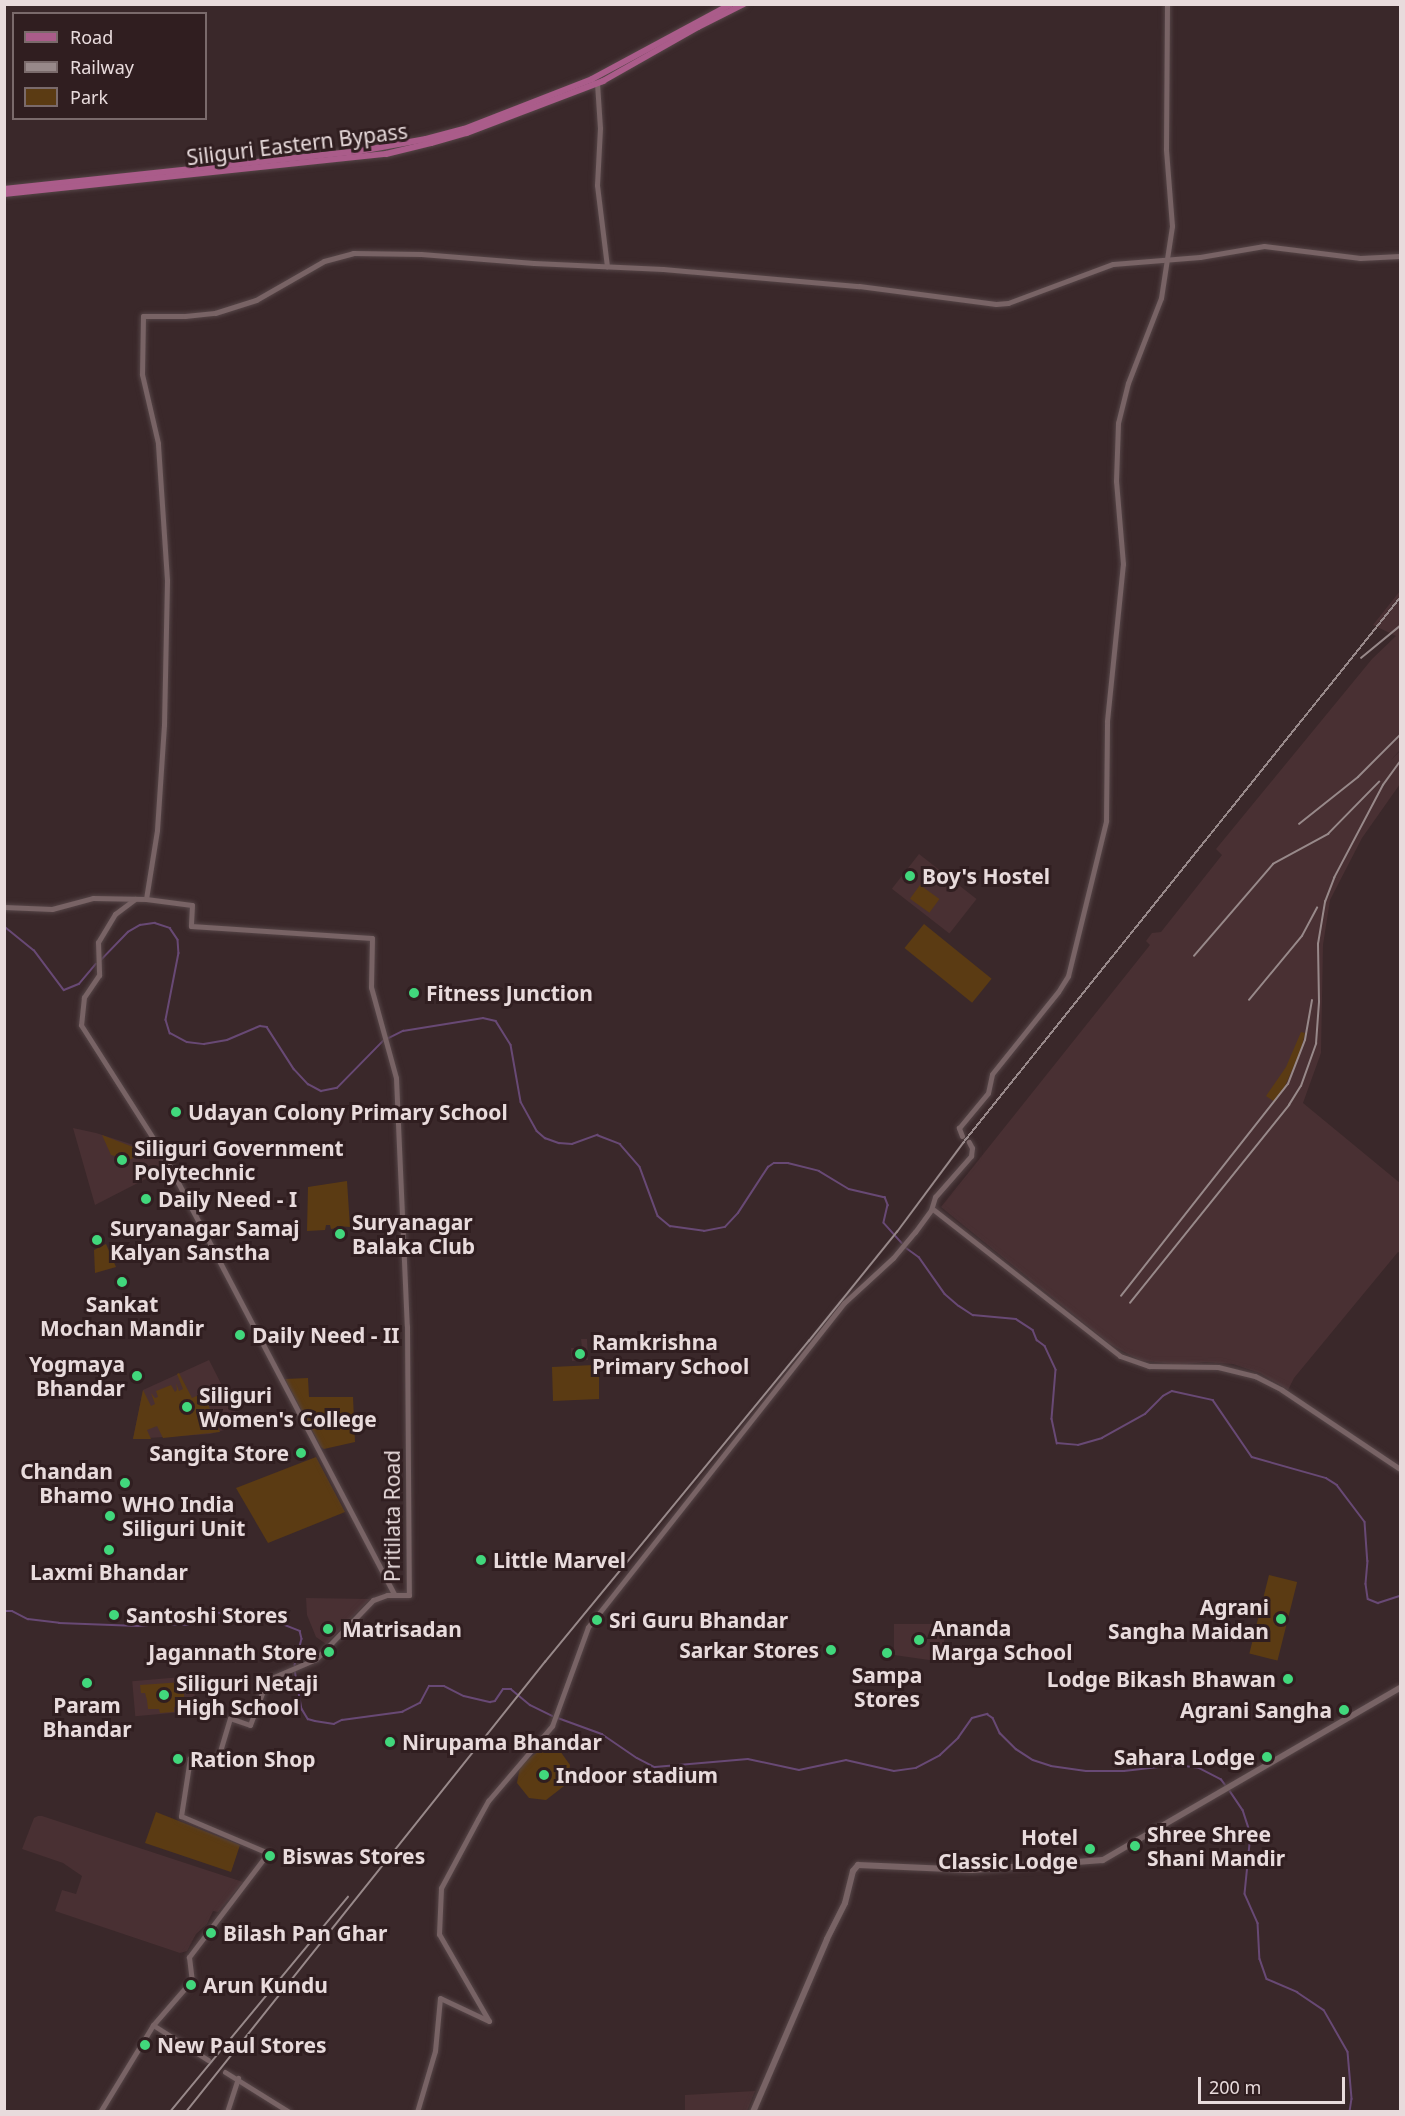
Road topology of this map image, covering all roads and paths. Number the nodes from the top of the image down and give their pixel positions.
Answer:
1 (731, 4) edge
2 (744, 4) edge
3 (1167, 4) edge
4 (597, 83) junction
5 (385, 150) junction
6 (359, 153) junction
7 (4, 189) edge
8 (4, 194) edge
9 (1401, 256) edge
10 (1168, 260) junction
11 (607, 266) junction
12 (137, 898) junction
13 (146, 899) junction
14 (4, 907) edge
15 (962, 1136) dead end
16 (969, 1142) dead end
17 (934, 1210) dead end
18 (1401, 1469) edge
19 (394, 1594) junction
20 (1401, 1688) edge
21 (153, 2025) junction
22 (208, 2060) dead end
23 (225, 2072) dead end
24 (238, 2078) junction
25 (100, 2112) edge
26 (227, 2112) edge
27 (289, 2112) edge
28 (417, 2112) edge
29 (753, 2112) edge

1 - 5 main road, Siliguri Eastern Bypass
2 - 4 main road, Siliguri Eastern Bypass
3 - 10 street
4 - 5 main road, Siliguri Eastern Bypass
4 - 11 street
5 - 6 main road, Siliguri Eastern Bypass
6 - 7 main road, Siliguri Eastern Bypass
6 - 8 main road, Siliguri Eastern Bypass
9 - 10 street
10 - 11 street
10 - 15 street
11 - 13 street
12 - 13 street
12 - 14 street
12 - 19 street
13 - 19 street, Pritilata Road
16 - 28 street
17 - 18 street
19 - 21 street
20 - 29 main road
21 - 22 street
21 - 25 street
23 - 24 street
24 - 26 street
24 - 27 street

